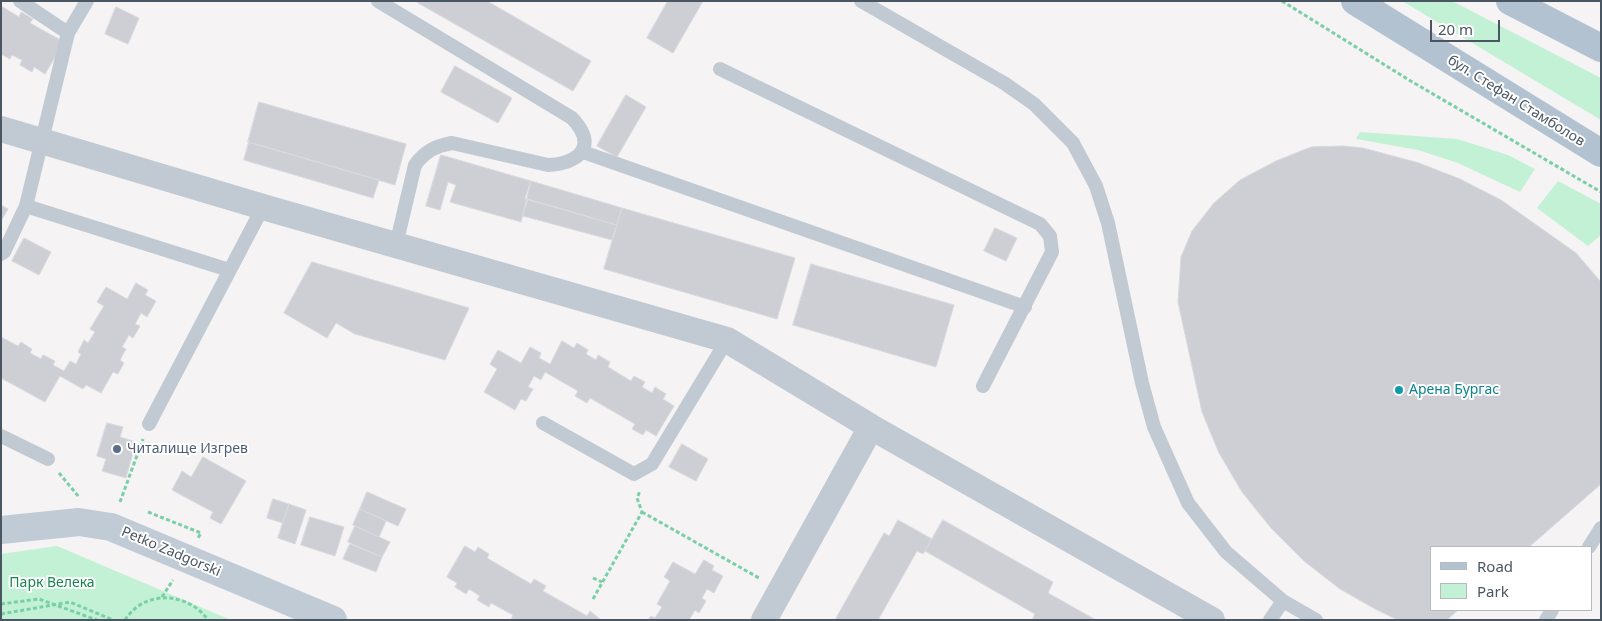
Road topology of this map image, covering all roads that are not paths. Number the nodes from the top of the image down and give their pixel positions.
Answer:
1 (20, 1) edge
2 (87, 1) edge
3 (378, 1) edge
4 (861, 1) edge
5 (1356, 1) edge
6 (1510, 1) edge
7 (68, 33) junction
8 (1601, 48) edge
9 (720, 69) dead end
10 (1, 129) edge
11 (42, 141) junction
12 (583, 152) junction
13 (1601, 153) edge
14 (26, 206) junction
15 (263, 207) junction
16 (396, 244) junction
17 (1, 254) edge
18 (229, 270) junction
19 (1025, 307) junction
20 (727, 340) junction
21 (983, 386) dead end
22 (149, 424) road end
23 (543, 424) dead end
24 (871, 427) junction
25 (1, 436) edge
26 (48, 460) road end
27 (1601, 528) edge
28 (1, 530) edge
29 (1590, 546) edge
30 (1283, 601) junction
31 (333, 620) edge
32 (764, 620) edge
33 (1212, 620) edge
34 (1270, 620) edge
35 (1316, 620) edge

1 - 7 lane
2 - 7 lane
3 - 12 lane
4 - 30 lane
5 - 13 main road, бул. Стефан Стамболов
6 - 8 main road
7 - 11 lane
9 - 19 lane
10 - 11 street
11 - 14 lane
11 - 15 street
12 - 16 lane
12 - 19 lane
14 - 17 lane
14 - 18 lane
15 - 16 street
15 - 18 lane
16 - 20 street
18 - 22 lane
19 - 21 lane
20 - 23 lane
20 - 24 street
24 - 32 street
24 - 33 street
25 - 26 lane
27 - 29 lane
28 - 31 street, Petko Zadgorski
30 - 34 lane
30 - 35 lane

